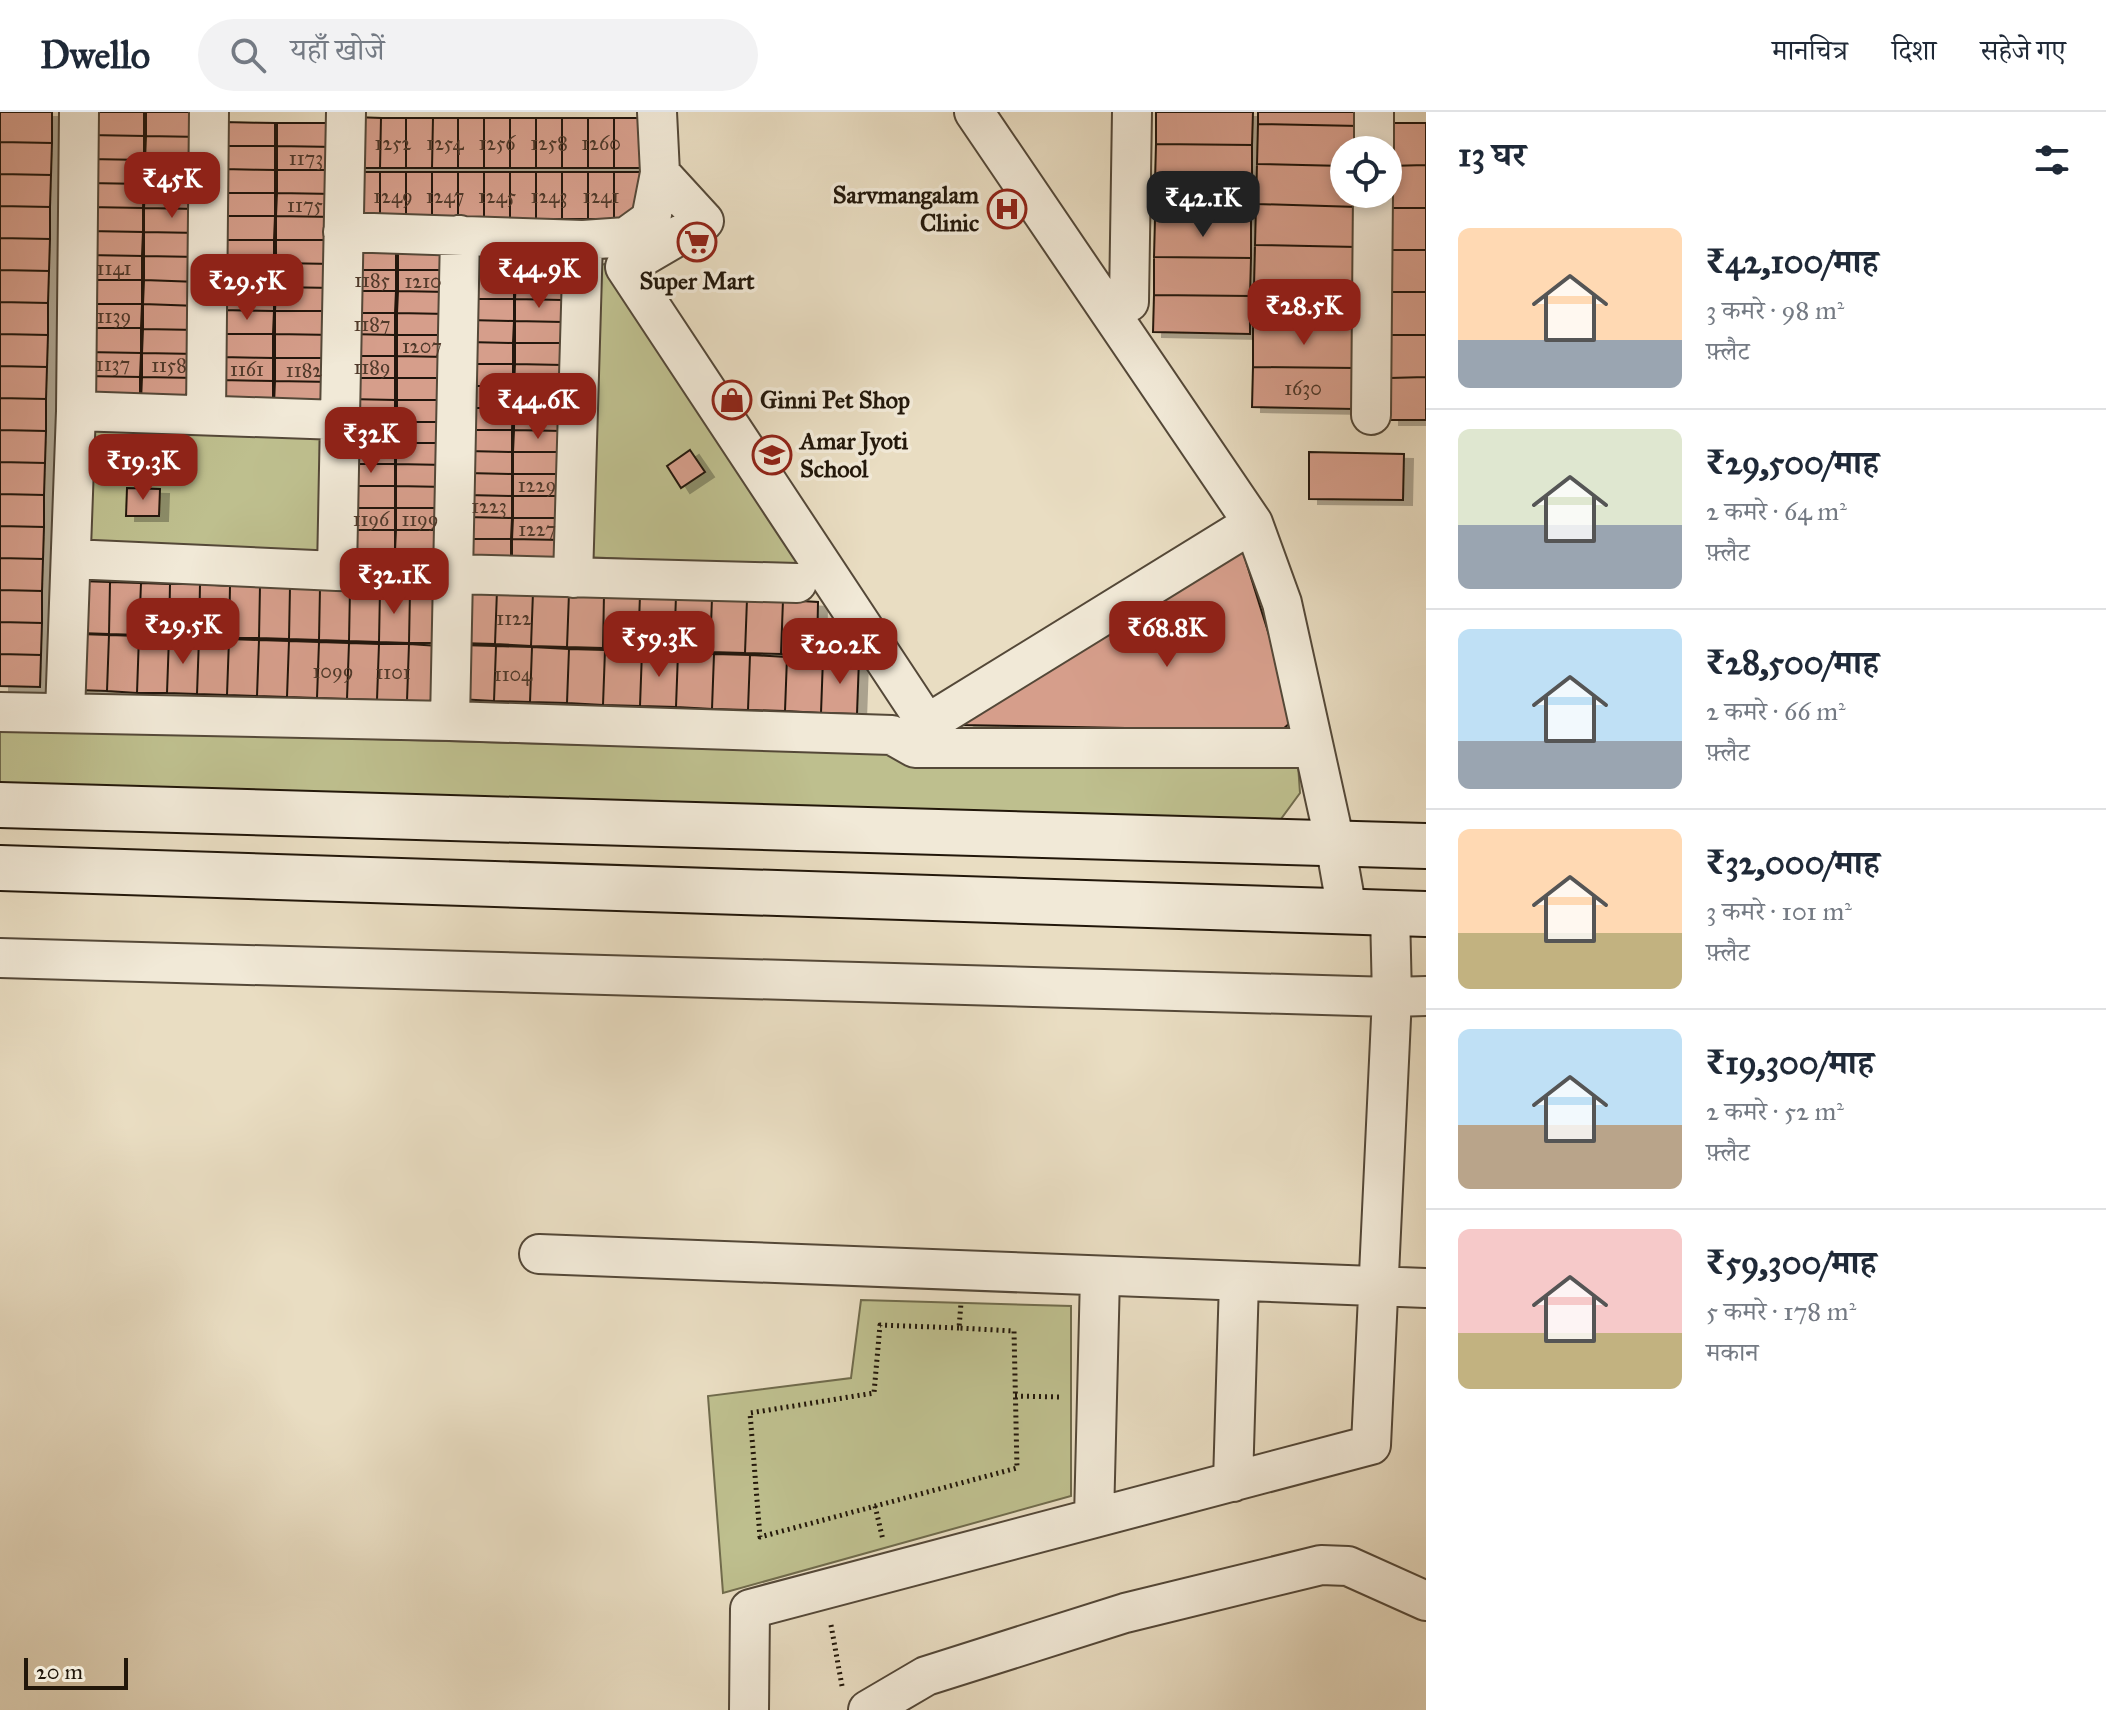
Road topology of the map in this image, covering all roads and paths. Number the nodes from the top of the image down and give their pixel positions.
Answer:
1 (79, 112) edge
2 (209, 112) edge
3 (346, 112) edge
4 (657, 112) edge
5 (974, 112) edge
6 (1132, 112) edge
7 (1374, 112) edge
8 (1374, 136) edge
9 (660, 173) junction
10 (1373, 208) edge
11 (343, 232) junction
12 (460, 235) junction
13 (583, 240) junction
14 (1129, 302) dead end
15 (76, 411) junction
16 (206, 414) junction
17 (1371, 415) dead end
18 (339, 420) junction
19 (1253, 523) junction
20 (71, 559) junction
21 (337, 571) junction
22 (454, 574) junction
23 (573, 578) junction
24 (797, 583) dead end
25 (0, 712) edge
26 (65, 713) junction
27 (450, 721) junction
28 (1314, 748) junction
29 (0, 805) edge
30 (1335, 843) junction
31 (1426, 846) edge
32 (0, 868) edge
33 (1347, 911) junction
34 (1408, 913) edge
35 (0, 958) edge
36 (1409, 997) edge
37 (539, 1254) dead end
38 (964, 1270) junction
39 (1100, 1276) junction
40 (1239, 1281) junction
41 (1377, 1286) junction
42 (1426, 1288) edge
43 (959, 1328) junction
44 (1015, 1396) junction
45 (1097, 1398) junction
46 (1233, 1482) junction
47 (1094, 1518) junction
48 (825, 1589) junction
49 (1426, 1601) edge
50 (855, 1699) edge
51 (749, 1710) edge

1 - 15 street
2 - 16 street
3 - 11 street
4 - 9 street
5 - 19 street
6 - 14 street
7 - 8 street
9 - 13 street
9 - 19 street
10 - 17 street
11 - 12 street
11 - 18 street
12 - 13 street
12 - 22 street
13 - 23 street
15 - 16 street
15 - 20 street
16 - 18 street
18 - 21 street
19 - 28 street
20 - 21 street
20 - 26 street
21 - 22 street
22 - 23 street
22 - 27 street
23 - 24 street
25 - 26 street
26 - 27 street
27 - 28 street
28 - 30 street
29 - 30 street
30 - 31 street
30 - 33 street
32 - 33 street
33 - 34 street
34 - 36 street
35 - 36 street
36 - 41 street
37 - 38 street
38 - 39 street
38 - 43 path
39 - 40 street
39 - 45 street
40 - 41 street
40 - 46 street
41 - 42 street
41 - 46 street
43 - 44 path
43 - 44 path
44 - 45 path
45 - 47 street
46 - 47 street
47 - 48 street
48 - 50 path
48 - 51 street
49 - 50 street

